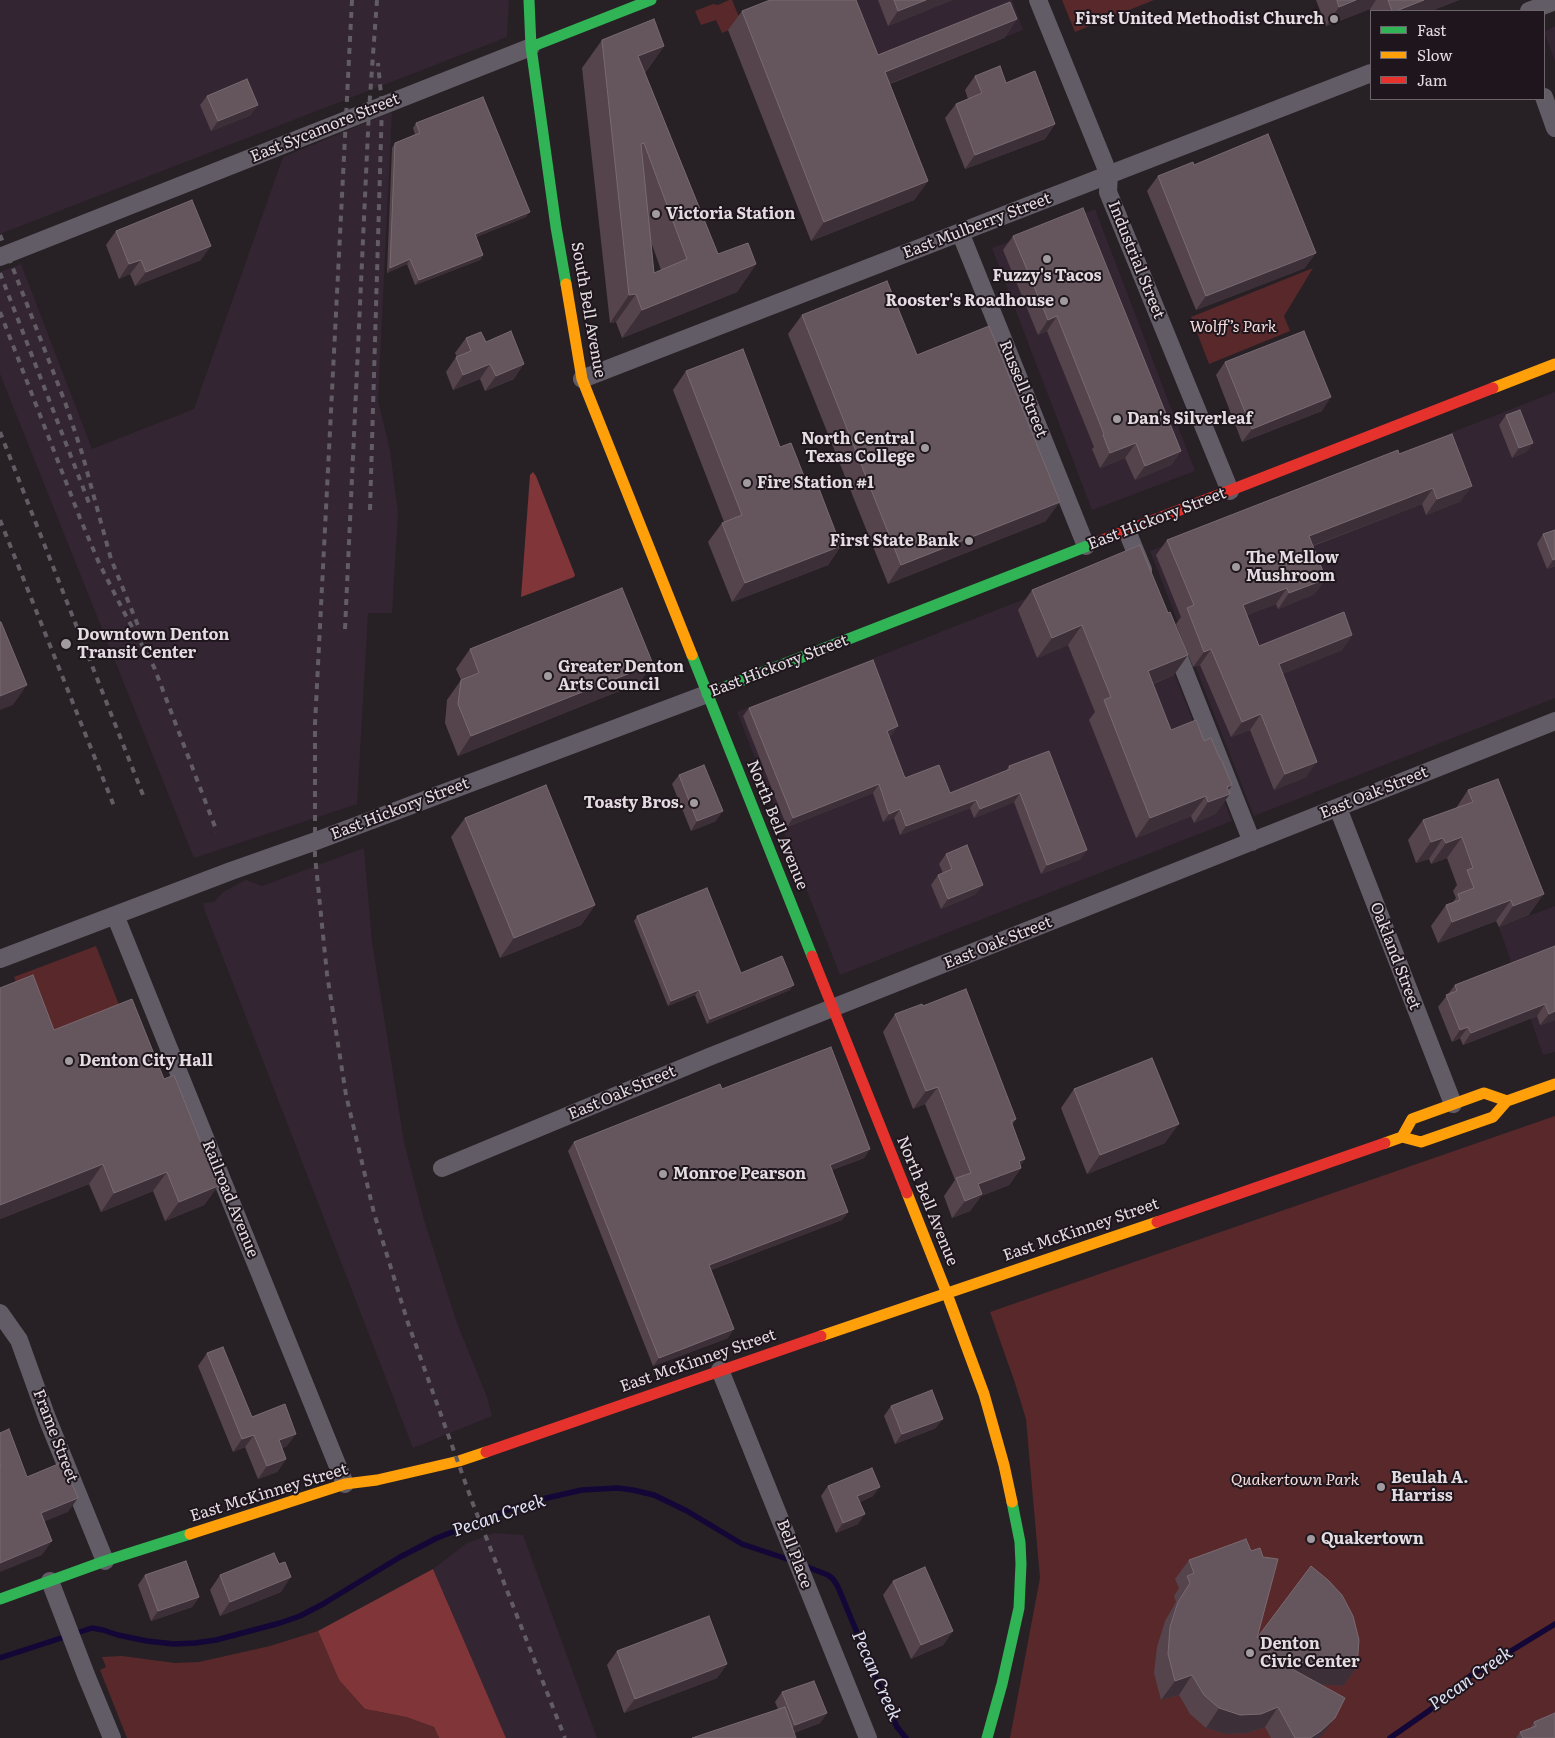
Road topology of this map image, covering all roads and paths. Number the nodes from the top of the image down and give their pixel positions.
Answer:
1 (529, 0) edge
2 (651, 0) edge
3 (1038, 0) edge
4 (1555, 1) edge
5 (1532, 10) edge
6 (531, 47) junction
7 (1370, 72) edge
8 (1545, 100) edge
9 (1555, 128) edge
10 (1109, 175) junction
11 (960, 232) junction
12 (0, 257) edge
13 (1555, 364) edge
14 (582, 379) junction
15 (1230, 491) junction
16 (1127, 531) junction
17 (1086, 546) junction
18 (1150, 586) edge
19 (1167, 629) edge
20 (707, 694) junction
21 (1555, 721) edge
22 (1338, 808) junction
23 (1252, 842) junction
24 (115, 915) junction
25 (0, 959) edge
26 (833, 1008) junction
27 (1555, 1084) edge
28 (1507, 1101) junction
29 (1453, 1104) junction
30 (1402, 1137) junction
31 (442, 1168) dead end
32 (947, 1294) junction
33 (0, 1312) edge
34 (720, 1370) junction
35 (345, 1484) junction
36 (105, 1562) junction
37 (50, 1581) junction
38 (0, 1599) edge
39 (112, 1738) edge
40 (868, 1738) edge
41 (987, 1738) edge

1 - 6 main road, South Bell Avenue
2 - 6 main road, East Sycamore Street
3 - 10 street, Industrial Street
4 - 5 street
6 - 12 street, East Sycamore Street
6 - 14 main road, South Bell Avenue
7 - 10 street, East Mulberry Street
8 - 9 street
10 - 11 street, East Mulberry Street
10 - 15 street, Industrial Street
11 - 14 street, East Mulberry Street
11 - 17 street, Russell Street
13 - 15 main road, East Hickory Street
14 - 20 main road, South Bell Avenue
15 - 16 main road, East Hickory Street
16 - 17 main road, East Hickory Street
16 - 18 street
17 - 20 main road, East Hickory Street
19 - 23 street
20 - 24 street, East Hickory Street
20 - 26 main road, North Bell Avenue
21 - 22 street, East Oak Street
22 - 23 street, East Oak Street
22 - 29 street, Oakland Street
23 - 26 street, East Oak Street
24 - 25 street, East Hickory Street
24 - 35 street, Railroad Avenue
26 - 31 street, East Oak Street
26 - 32 main road, North Bell Avenue
27 - 28 main road, East McKinney Street
28 - 29 main road
28 - 30 main road, East McKinney Street
29 - 30 main road
30 - 32 main road, East McKinney Street
32 - 34 main road, East McKinney Street
32 - 41 main road, North Bell Avenue
33 - 36 street, Frame Street
34 - 35 main road, East McKinney Street
34 - 40 street, Bell Place
35 - 36 main road, East McKinney Street
36 - 37 main road, East McKinney Street
37 - 38 main road, East McKinney Street
37 - 39 street

